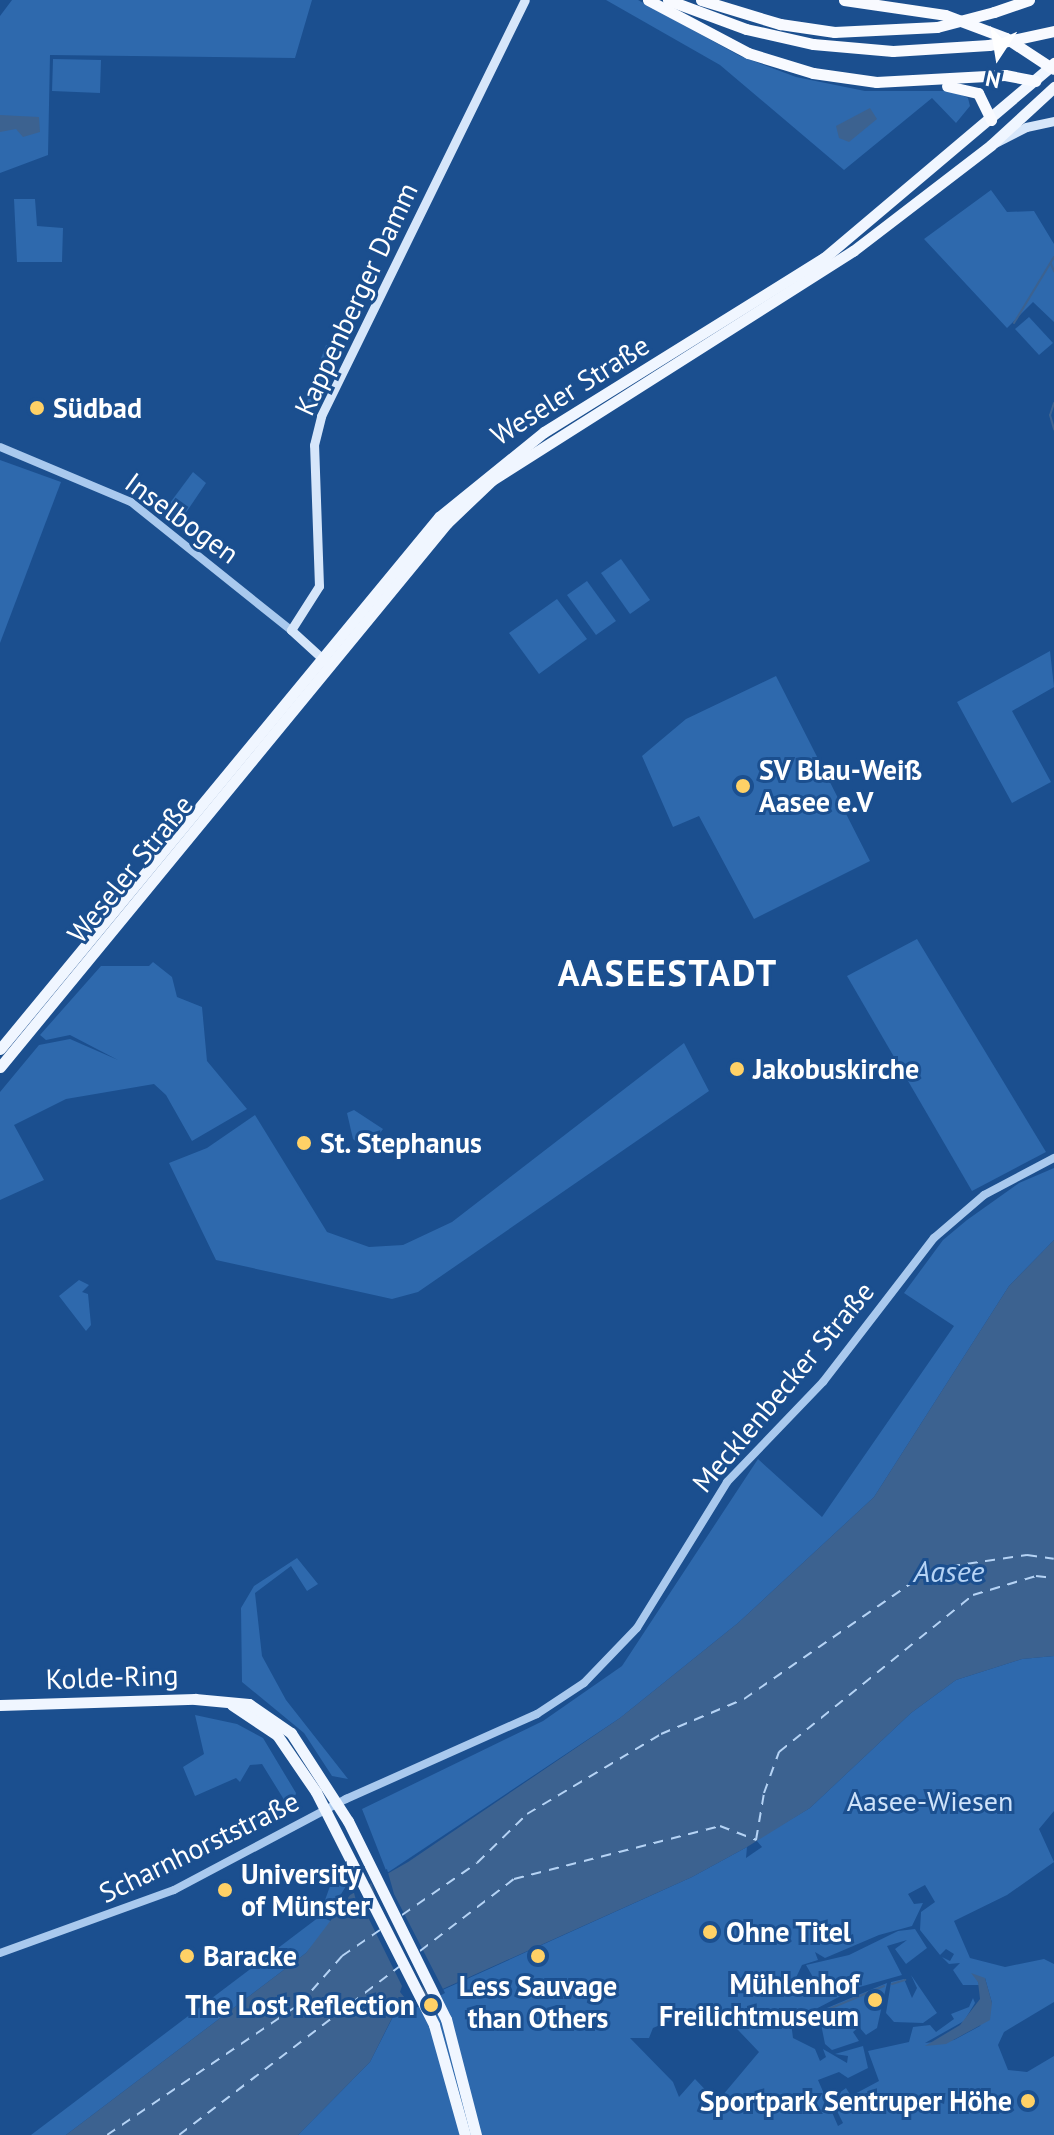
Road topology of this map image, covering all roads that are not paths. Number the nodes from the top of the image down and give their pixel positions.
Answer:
1 (525, 0) edge
2 (648, 0) edge
3 (668, 0) edge
4 (701, 0) edge
5 (844, 0) edge
6 (1029, 0) edge
7 (1054, 31) edge
8 (1053, 66) edge
9 (1035, 81) junction
10 (919, 82) junction
11 (1053, 90) edge
12 (991, 120) junction
13 (1054, 121) edge
14 (991, 145) junction
15 (885, 208) junction
16 (896, 220) junction
17 (0, 447) edge
18 (291, 630) junction
19 (319, 656) junction
20 (329, 665) junction
21 (0, 1049) edge
22 (0, 1067) edge
23 (1054, 1158) edge
24 (225, 1701) junction
25 (0, 1705) edge
26 (338, 1804) junction
27 (326, 1811) junction
28 (0, 1953) edge
29 (465, 2135) edge
30 (476, 2135) edge

1 - 18 main road, Kappenberger Damm
2 - 10 highway
3 - 7 highway, bridge
4 - 6 highway, bridge
5 - 8 highway
8 - 9 main road, Weseler Straße
9 - 10 highway
9 - 11 main road
9 - 12 main road, Weseler Straße
10 - 12 highway
11 - 14 main road, Weseler Straße
12 - 15 main road, Weseler Straße
13 - 14 main road
14 - 16 main road, Weseler Straße
15 - 16 main road
15 - 19 main road, Weseler Straße
16 - 20 main road, Weseler Straße
17 - 18 street, Inselbogen
18 - 19 main road, Inselbogen
19 - 20 main road
19 - 21 main road, Weseler Straße
20 - 22 main road, Weseler Straße
23 - 26 street, Mecklenbecker Straße
24 - 25 main road, Kolde-Ring
24 - 26 main road, Kolde-Ring
24 - 27 main road
26 - 27 street, Mecklenbecker Straße
26 - 30 main road, Kolde-Ring
27 - 28 street, Scharnhorststraße
27 - 29 main road

